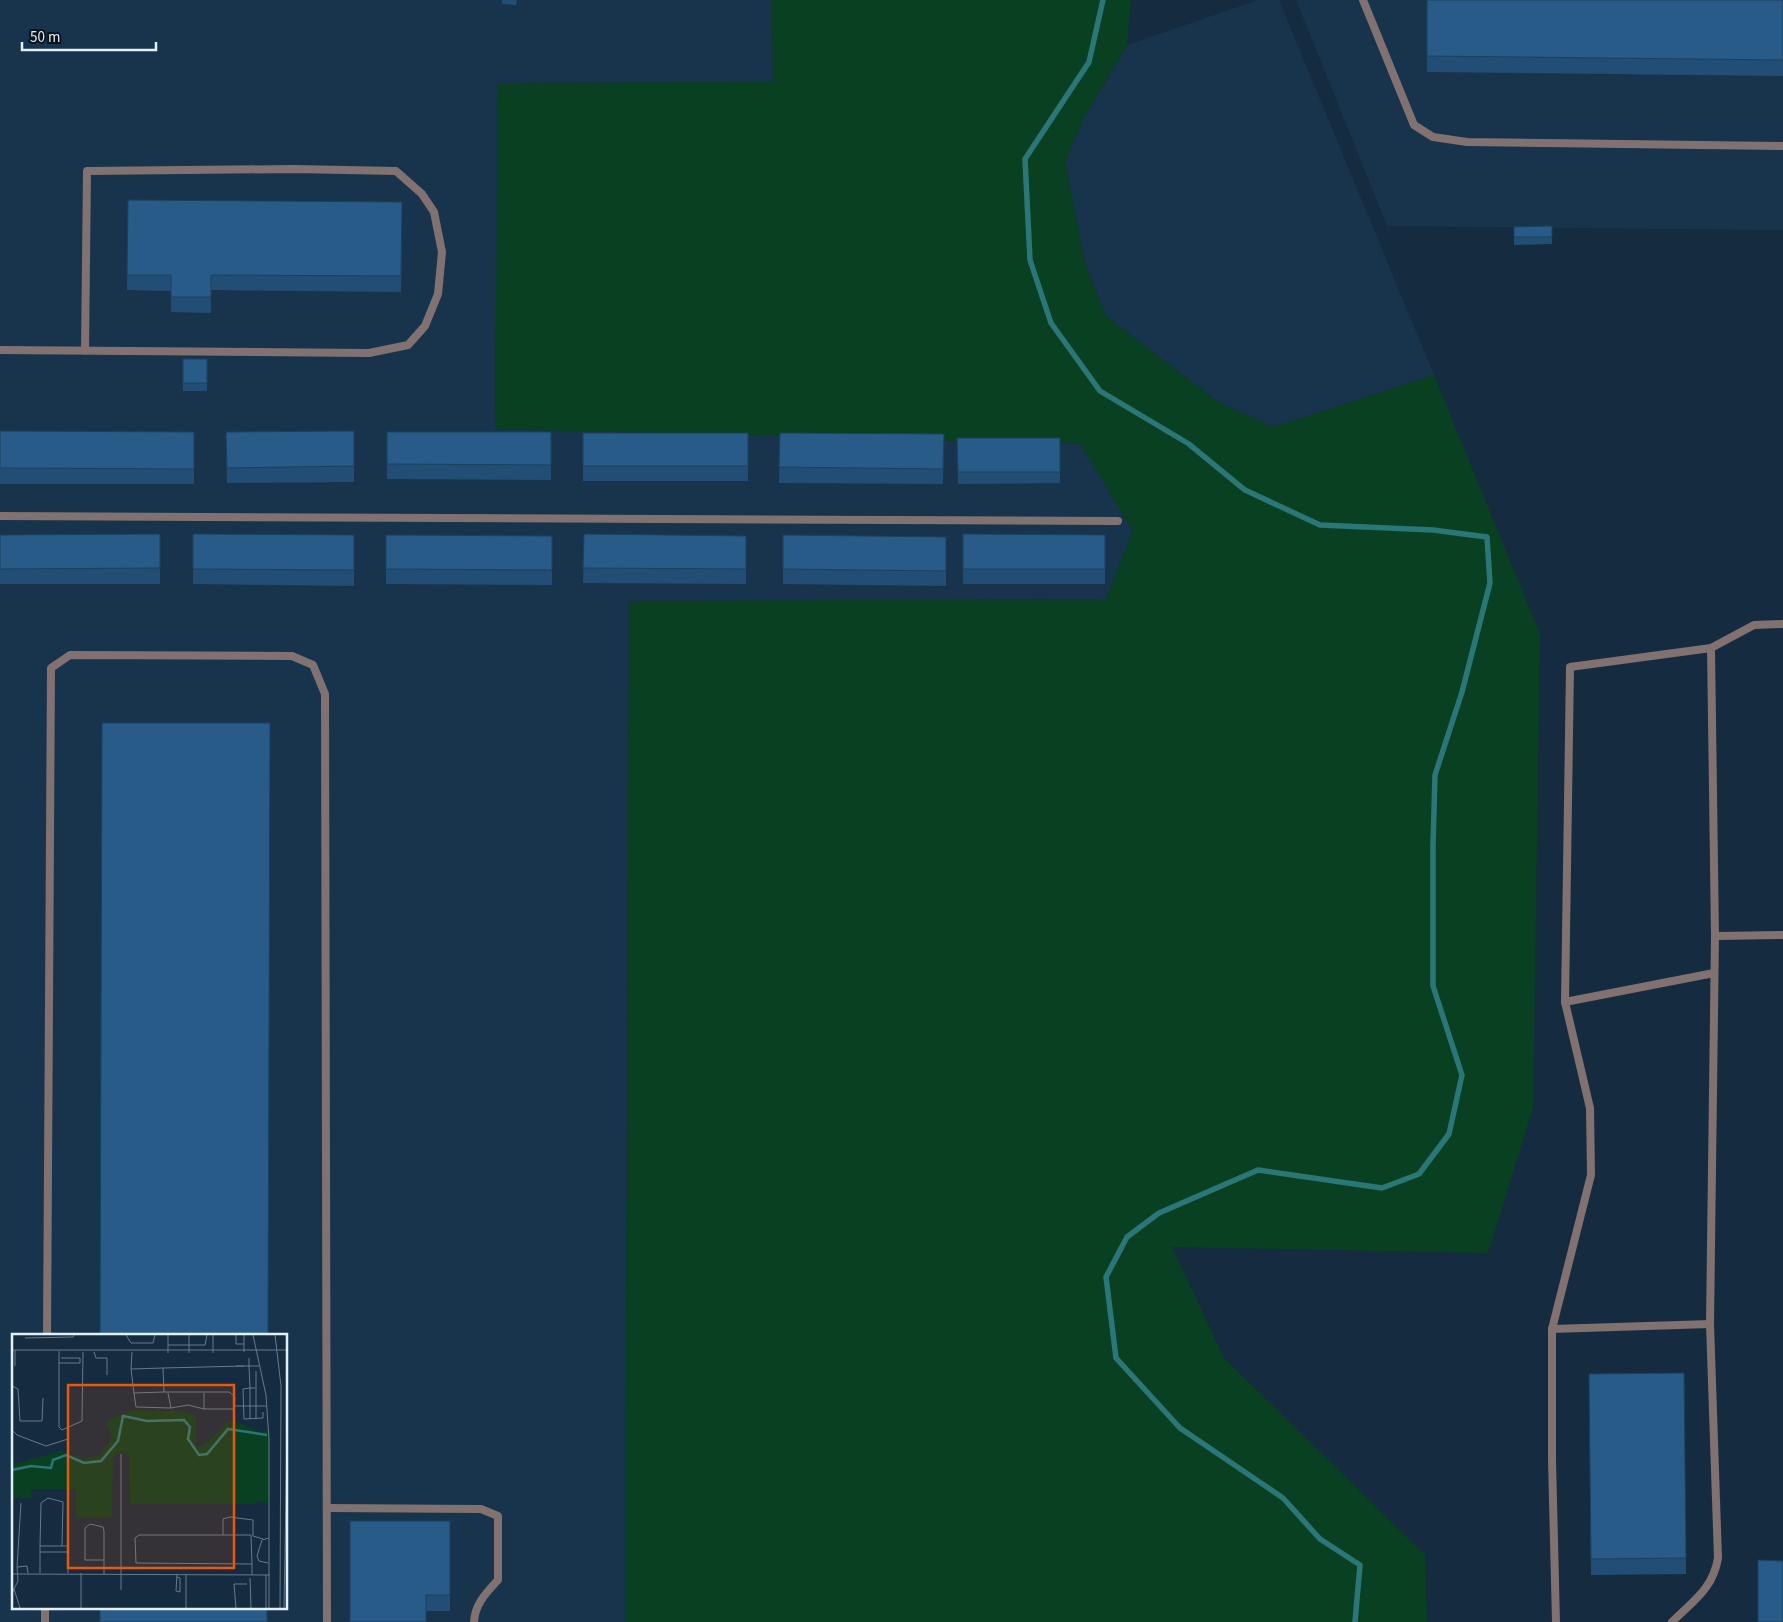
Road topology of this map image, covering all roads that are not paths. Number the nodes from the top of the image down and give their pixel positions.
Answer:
1 (1363, 0) edge
2 (1783, 146) edge
3 (0, 350) edge
4 (85, 351) junction
5 (0, 516) edge
6 (1118, 521) dead end
7 (1783, 624) edge
8 (1711, 648) junction
9 (1783, 935) edge
10 (1714, 936) junction
11 (1714, 973) junction
12 (1564, 1002) junction
13 (1710, 1324) junction
14 (1552, 1329) junction
15 (47, 1334) edge
16 (327, 1508) junction
17 (327, 1622) edge
18 (474, 1622) edge
19 (1556, 1622) edge
20 (1672, 1622) edge

1 - 2 lane
3 - 4 lane
4 - 4 lane
5 - 6 lane
7 - 8 lane
8 - 10 lane
8 - 12 lane
9 - 10 lane
10 - 11 lane
11 - 12 lane
11 - 13 lane
12 - 14 lane
13 - 14 lane
13 - 20 lane
14 - 19 lane
15 - 16 lane
16 - 17 lane
16 - 18 lane

